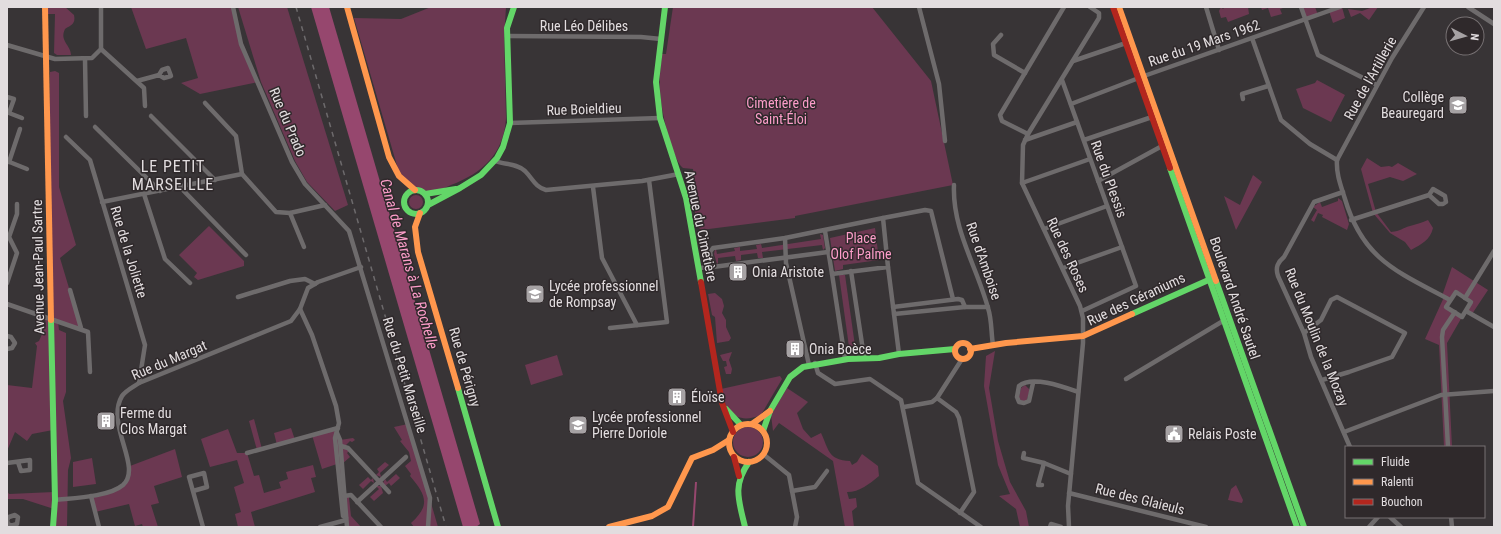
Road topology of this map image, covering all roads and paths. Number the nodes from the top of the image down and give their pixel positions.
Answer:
1 (45, 7) edge
2 (101, 7) edge
3 (233, 7) edge
4 (347, 7) edge
5 (514, 7) edge
6 (665, 7) edge
7 (920, 7) edge
8 (1064, 7) edge
9 (1090, 7) edge
10 (1113, 7) edge
11 (1119, 7) edge
12 (1206, 7) edge
13 (1301, 7) edge
14 (1340, 7) edge
15 (1424, 7) edge
16 (1469, 7) edge
17 (1306, 20) junction
18 (1494, 24) edge
19 (1001, 35) dead end
20 (507, 36) junction
21 (1252, 38) junction
22 (661, 39) junction
23 (1126, 43) junction
24 (7, 45) edge
25 (101, 49) junction
26 (1220, 50) junction
27 (46, 58) junction
28 (85, 59) junction
29 (1073, 61) junction
30 (1025, 73) junction
31 (159, 75) dead end
32 (1141, 78) junction
33 (1062, 80) junction
34 (137, 81) junction
35 (1377, 85) junction
36 (1268, 86) junction
37 (7, 97) edge
38 (1243, 98) dead end
39 (205, 103) dead end
40 (1071, 104) junction
41 (145, 106) dead end
42 (86, 116) dead end
43 (151, 116) dead end
44 (1152, 117) junction
45 (22, 118) dead end
46 (660, 118) junction
47 (1077, 122) junction
48 (510, 123) junction
49 (95, 127) dead end
50 (20, 128) dead end
51 (1028, 134) junction
52 (66, 137) dead end
53 (1025, 140) junction
54 (1084, 140) junction
55 (945, 141) dead end
56 (1162, 146) junction
57 (1090, 159) junction
58 (1337, 160) junction
59 (8, 161) edge
60 (495, 161) junction
61 (27, 168) dead end
62 (242, 174) junction
63 (679, 174) junction
64 (215, 180) junction
65 (649, 180) junction
66 (1098, 181) junction
67 (1022, 183) junction
68 (954, 185) dead end
69 (180, 187) junction
70 (593, 187) junction
71 (457, 189) junction
72 (415, 190) junction
73 (160, 191) junction
74 (1343, 192) junction
75 (144, 194) junction
76 (425, 194) junction
77 (1429, 195) dead end
78 (102, 202) junction
79 (17, 204) dead end
80 (325, 205) junction
81 (428, 205) junction
82 (1107, 206) junction
83 (290, 213) junction
84 (420, 213) junction
85 (883, 218) junction
86 (1351, 220) junction
87 (1044, 228) junction
88 (349, 231) joint
89 (825, 231) junction
90 (8, 237) edge
91 (785, 238) junction
92 (304, 247) dead end
93 (1122, 247) junction
94 (1494, 250) edge
95 (828, 252) junction
96 (246, 255) dead end
97 (787, 257) junction
98 (361, 267) junction
99 (712, 267) junction
100 (888, 267) junction
101 (698, 268) junction
102 (1063, 268) junction
103 (851, 272) junction
104 (832, 274) junction
105 (1212, 278) junction
106 (7, 283) edge
107 (190, 283) dead end
108 (315, 284) junction
109 (70, 290) dead end
110 (238, 297) dead end
111 (1465, 298) junction
112 (953, 299) junction
113 (1450, 300) junction
114 (7, 305) edge
115 (894, 307) junction
116 (965, 307) junction
117 (988, 307) junction
118 (300, 309) junction
119 (1466, 310) junction
120 (1082, 311) junction
121 (1455, 312) junction
122 (894, 314) junction
123 (51, 318) junction
124 (1223, 321) junction
125 (637, 325) junction
126 (1494, 327) edge
127 (81, 328) junction
128 (610, 328) dead end
129 (1304, 333) junction
130 (7, 336) edge
131 (1083, 336) junction
132 (993, 345) junction
133 (7, 349) edge
134 (955, 349) junction
135 (970, 349) junction
136 (899, 354) junction
137 (864, 357) junction
138 (845, 359) junction
139 (962, 359) junction
140 (812, 364) junction
141 (90, 372) dead end
142 (1126, 379) dead end
143 (1322, 380) junction
144 (139, 383) junction
145 (1033, 383) junction
146 (1494, 391) edge
147 (1078, 392) junction
148 (1445, 394) junction
149 (937, 398) junction
150 (722, 403) junction
151 (904, 408) junction
152 (770, 411) junction
153 (752, 424) junction
154 (741, 425) junction
155 (338, 431) junction
156 (763, 431) junction
157 (732, 432) junction
158 (1344, 432) junction
159 (729, 440) junction
160 (341, 446) junction
161 (1350, 446) edge
162 (1448, 446) edge
163 (713, 450) junction
164 (247, 453) dead end
165 (732, 453) junction
166 (1024, 453) dead end
167 (763, 454) junction
168 (406, 457) dead end
169 (18, 462) dead end
170 (749, 462) junction
171 (1044, 463) junction
172 (7, 464) edge
173 (827, 471) dead end
174 (1071, 474) junction
175 (739, 476) junction
176 (380, 482) junction
177 (1042, 486) dead end
178 (193, 491) junction
179 (792, 491) junction
180 (389, 492) dead end
181 (1069, 493) junction
182 (91, 496) junction
183 (343, 496) junction
184 (54, 500) junction
185 (357, 502) junction
186 (960, 513) junction
187 (1377, 518) edge
188 (1391, 518) edge
189 (346, 519) junction
190 (53, 527) edge
191 (99, 527) edge
192 (203, 527) edge
193 (320, 527) edge
194 (347, 527) edge
195 (381, 527) edge
196 (428, 527) edge
197 (498, 527) edge
198 (609, 527) edge
199 (745, 527) edge
200 (795, 527) edge
201 (981, 527) edge
202 (1050, 527) edge
203 (1061, 527) edge
204 (1069, 527) edge
205 (1206, 527) edge
206 (1297, 527) edge
207 (1304, 527) edge
208 (1369, 527) edge
209 (1401, 527) edge

1 - 27 street, Avenue Jean-Paul Sartre
2 - 25 street
3 - 80 street, Rue du Prado
4 - 72 street
5 - 20 street
6 - 22 street, Avenue du Cimetière
7 - 55 street
8 - 30 street
9 - 29 street
10 - 23 street, Boulevard André Sautel
11 - 32 street, Boulevard André Sautel
12 - 26 street
13 - 17 street
14 - 17 street, Rue du 19 Mars 1962
15 - 35 street, Rue de l'Artillerie
16 - 18 street
17 - 21 street, Rue du 19 Mars 1962
17 - 35 street
19 - 30 street
20 - 22 street, Rue Léo Délibes
20 - 48 street
21 - 26 street, Rue du 19 Mars 1962
21 - 36 street
22 - 46 street, Avenue du Cimetière
23 - 29 street
23 - 32 street, Boulevard André Sautel
24 - 27 street
25 - 28 street
25 - 34 street
26 - 32 street, Rue du 19 Mars 1962
27 - 28 street
27 - 123 street, Avenue Jean-Paul Sartre
28 - 42 street
29 - 33 street
30 - 51 street
31 - 34 street
32 - 40 street, Rue du 19 Mars 1962
32 - 44 street, Boulevard André Sautel
32 - 105 street, Boulevard André Sautel
33 - 40 street, Rue du Plessis
33 - 51 street
34 - 41 street
35 - 58 street, Rue de l'Artillerie
36 - 38 street
36 - 58 street
37 - 45 street
39 - 62 street
40 - 47 street, Rue du Plessis
43 - 64 street
44 - 54 street
44 - 56 street, Boulevard André Sautel
46 - 48 street, Rue Boieldieu
46 - 63 street, Avenue du Cimetière
47 - 53 street
47 - 54 street, Rue du Plessis
48 - 60 street
49 - 73 street
50 - 59 street
51 - 53 street
52 - 78 street, Rue de la Joliette
53 - 67 street
54 - 57 street, Rue du Plessis
56 - 66 street
56 - 105 street, Boulevard André Sautel
57 - 66 street, Rue du Plessis
57 - 67 street
58 - 74 street
59 - 61 street
60 - 70 street
60 - 71 street
62 - 64 street
62 - 83 street
63 - 65 street
63 - 101 street, Avenue du Cimetière
64 - 69 street
65 - 70 street
65 - 125 street
66 - 82 street, Rue du Plessis
67 - 87 street, Rue des Roses
68 - 117 street, Rue d'Amboise
69 - 73 street
69 - 96 street
70 - 125 street
71 - 76 street
71 - 81 street
72 - 76 street
72 - 84 street
73 - 75 street
74 - 86 street
74 - 129 street, Rue du Moulin de la Mozay
75 - 78 street
75 - 107 street
76 - 81 street
77 - 86 street
78 - 144 street, Rue de la Joliette
79 - 90 street
80 - 83 street
80 - 88 street, Rue du Prado
81 - 84 street
82 - 87 street
82 - 93 street, Rue du Plessis
83 - 92 street
84 - 197 street, Rue de Périgny
85 - 89 street
85 - 100 street
85 - 112 street
86 - 113 street
87 - 102 street, Rue des Roses
88 - 98 street, Rue du Petit Marseille
89 - 91 street
89 - 95 street
90 - 106 street
91 - 97 street
91 - 99 street
93 - 102 street
93 - 120 street, Rue du Plessis
94 - 111 street
95 - 97 street
95 - 104 street
97 - 99 street
97 - 140 street
98 - 108 street
98 - 196 street, Rue du Petit Marseille
99 - 101 street
100 - 103 street
100 - 115 street
101 - 150 street, Avenue du Cimetière
102 - 120 street, Rue des Roses
103 - 104 street
103 - 137 street
104 - 138 street
105 - 124 street, Boulevard André Sautel
105 - 131 street, Rue des Géraniums
105 - 207 street, Boulevard André Sautel
108 - 110 street
108 - 118 street, Rue du Margat
109 - 127 street
111 - 113 street
111 - 119 street
112 - 115 street
112 - 116 street
113 - 121 street
114 - 123 street
115 - 122 street
116 - 117 street
116 - 122 street
117 - 132 street, Rue d'Amboise
118 - 144 street, Rue du Margat
118 - 155 street
119 - 121 street
119 - 126 street
120 - 131 street, Rue des Roses
121 - 148 street
122 - 136 street
123 - 127 street
123 - 184 street, Avenue Jean-Paul Sartre
124 - 142 street
124 - 206 street, Boulevard André Sautel
125 - 128 street
127 - 141 street
129 - 143 street, Rue du Moulin de la Mozay
129 - 143 street
130 - 133 street
131 - 132 street, Rue des Géraniums
131 - 147 street, Rue des Roses
132 - 135 street, Rue des Géraniums
134 - 135 street
134 - 136 street
134 - 139 street
135 - 139 street
136 - 137 street
137 - 138 street
138 - 140 street
139 - 149 street
140 - 151 street
140 - 152 street
143 - 158 street, Rue du Moulin de la Mozay
144 - 182 street, Rue du Margat
145 - 145 street
145 - 147 street
146 - 148 street
147 - 174 street, Rue des Roses
148 - 158 street
148 - 162 street
149 - 151 street
149 - 186 street
150 - 154 street, Avenue du Cimetière
150 - 157 street, Avenue du Cimetière
151 - 186 street
152 - 153 street
152 - 156 street
153 - 154 street
153 - 156 street
154 - 157 street
155 - 160 street
155 - 164 street
155 - 183 street
156 - 167 street
157 - 159 street
158 - 161 street, Rue du Moulin de la Mozay
159 - 163 street
159 - 165 street
160 - 176 street
160 - 183 street
163 - 165 street
163 - 198 street
165 - 170 street
165 - 175 street
166 - 171 street
167 - 170 street
167 - 179 street
168 - 176 street
169 - 172 street
170 - 175 street
171 - 174 street
171 - 177 street
173 - 179 street
174 - 181 street, Rue des Roses
175 - 199 street
176 - 180 street
176 - 185 street
178 - 178 street
178 - 192 street
179 - 200 street
181 - 204 street, Rue des Roses
181 - 205 street, Rue des Glaieuls
182 - 184 street, Rue du Margat
182 - 191 street
183 - 185 street
183 - 189 street
184 - 190 street, Avenue Jean-Paul Sartre
185 - 195 street
186 - 201 street
187 - 208 street
188 - 209 street
189 - 193 street
189 - 194 street
202 - 203 street

